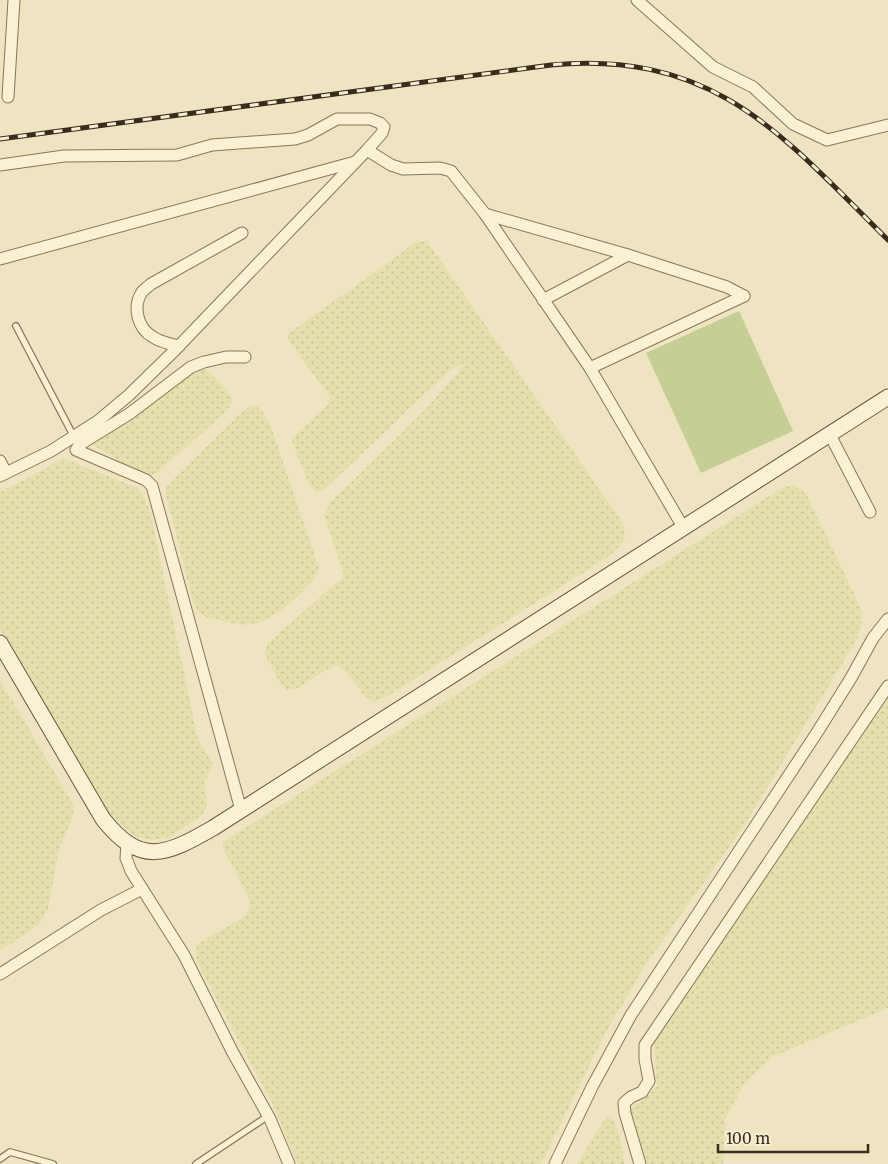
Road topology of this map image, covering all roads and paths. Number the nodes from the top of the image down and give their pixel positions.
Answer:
1 (14, 0) edge
2 (637, 0) edge
3 (8, 97) dead end
4 (888, 125) edge
5 (367, 150) junction
6 (356, 162) junction
7 (0, 165) edge
8 (485, 214) junction
9 (242, 232) dead end
10 (628, 255) junction
11 (0, 259) edge
12 (543, 300) junction
13 (16, 326) dead end
14 (179, 346) junction
15 (245, 357) dead end
16 (590, 368) junction
17 (888, 397) edge
18 (830, 435) junction
19 (74, 437) junction
20 (0, 461) edge
21 (3, 475) edge
22 (870, 512) dead end
23 (683, 527) junction
24 (888, 619) edge
25 (0, 643) edge
26 (888, 686) edge
27 (241, 810) junction
28 (127, 844) junction
29 (142, 889) junction
30 (0, 974) edge
31 (268, 1116) junction
32 (0, 1159) edge
33 (54, 1164) edge
34 (196, 1164) edge
35 (289, 1164) edge
36 (555, 1164) edge
37 (640, 1164) edge

1 - 3 street
2 - 4 street
5 - 6 street
5 - 7 street
5 - 8 street
6 - 11 street
6 - 14 street
8 - 10 street
8 - 12 street
9 - 14 street
10 - 12 street
10 - 16 street
12 - 16 street
13 - 19 lane
14 - 19 street
15 - 27 street
16 - 23 street
17 - 18 main road
18 - 22 street
18 - 23 main road
19 - 21 street
20 - 21 street
23 - 27 main road
24 - 36 street
25 - 28 main road
26 - 37 street
27 - 28 main road
28 - 29 street
29 - 30 street
29 - 31 street
31 - 34 lane
31 - 35 street
32 - 33 lane

